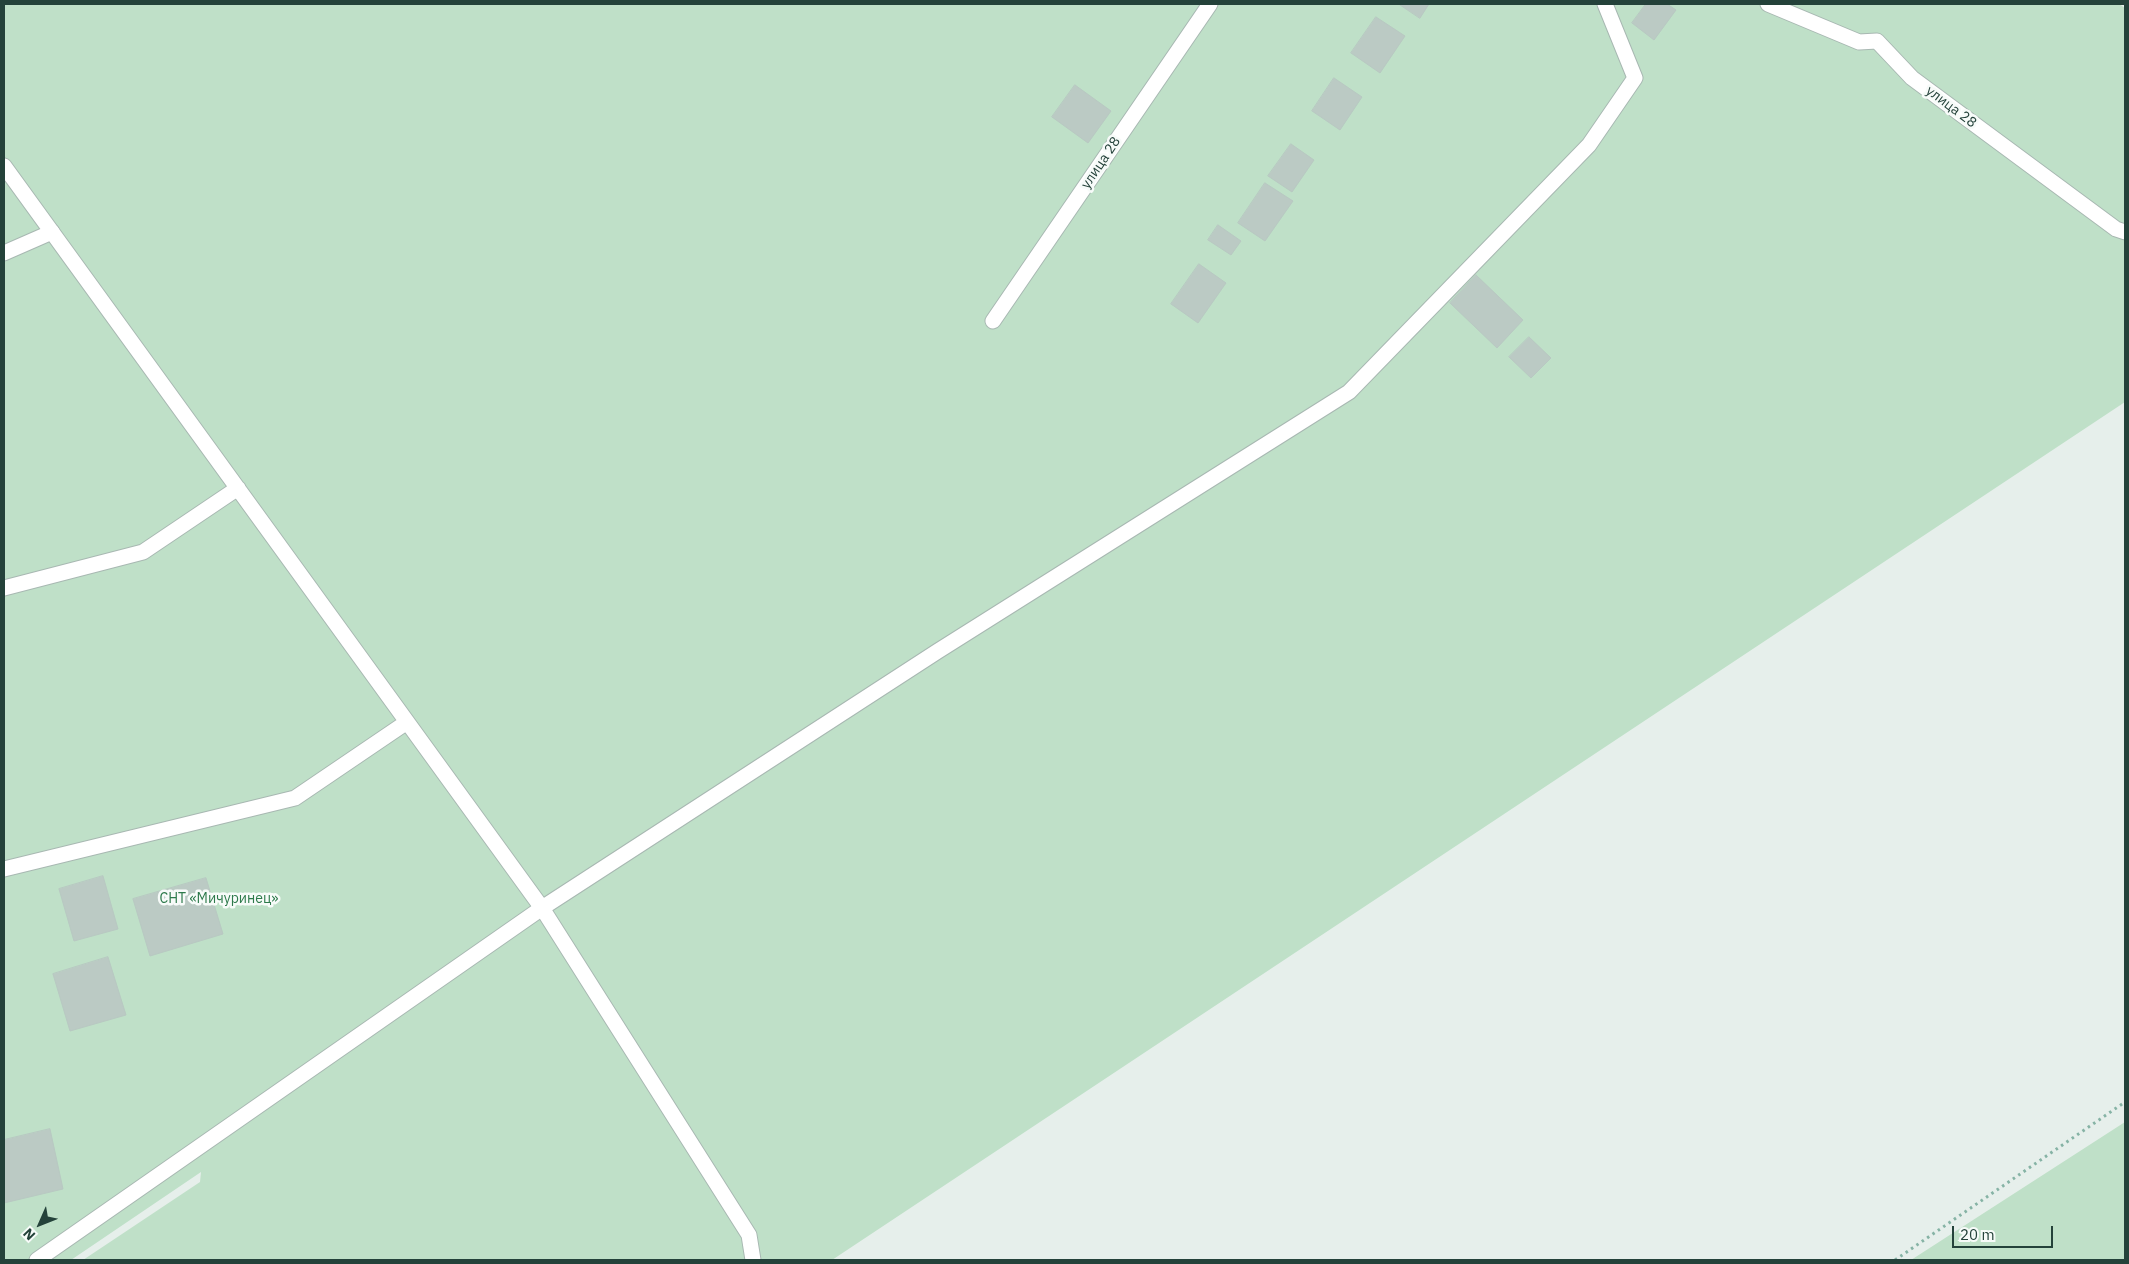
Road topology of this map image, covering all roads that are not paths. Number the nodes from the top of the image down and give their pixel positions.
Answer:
1 (1210, 4) edge
2 (1605, 4) edge
3 (1768, 4) edge
4 (4, 166) edge
5 (52, 232) junction
6 (2125, 232) edge
7 (4, 253) edge
8 (992, 321) dead end
9 (238, 488) junction
10 (4, 588) edge
11 (407, 722) junction
12 (4, 869) edge
13 (542, 908) junction
14 (37, 1260) edge
15 (753, 1260) edge

1 - 8 street, улица 28
2 - 13 street
3 - 6 street, улица 28
4 - 5 street
5 - 7 street
5 - 9 street
9 - 10 street
9 - 11 street
11 - 12 street
11 - 13 street
13 - 14 street
13 - 15 street

